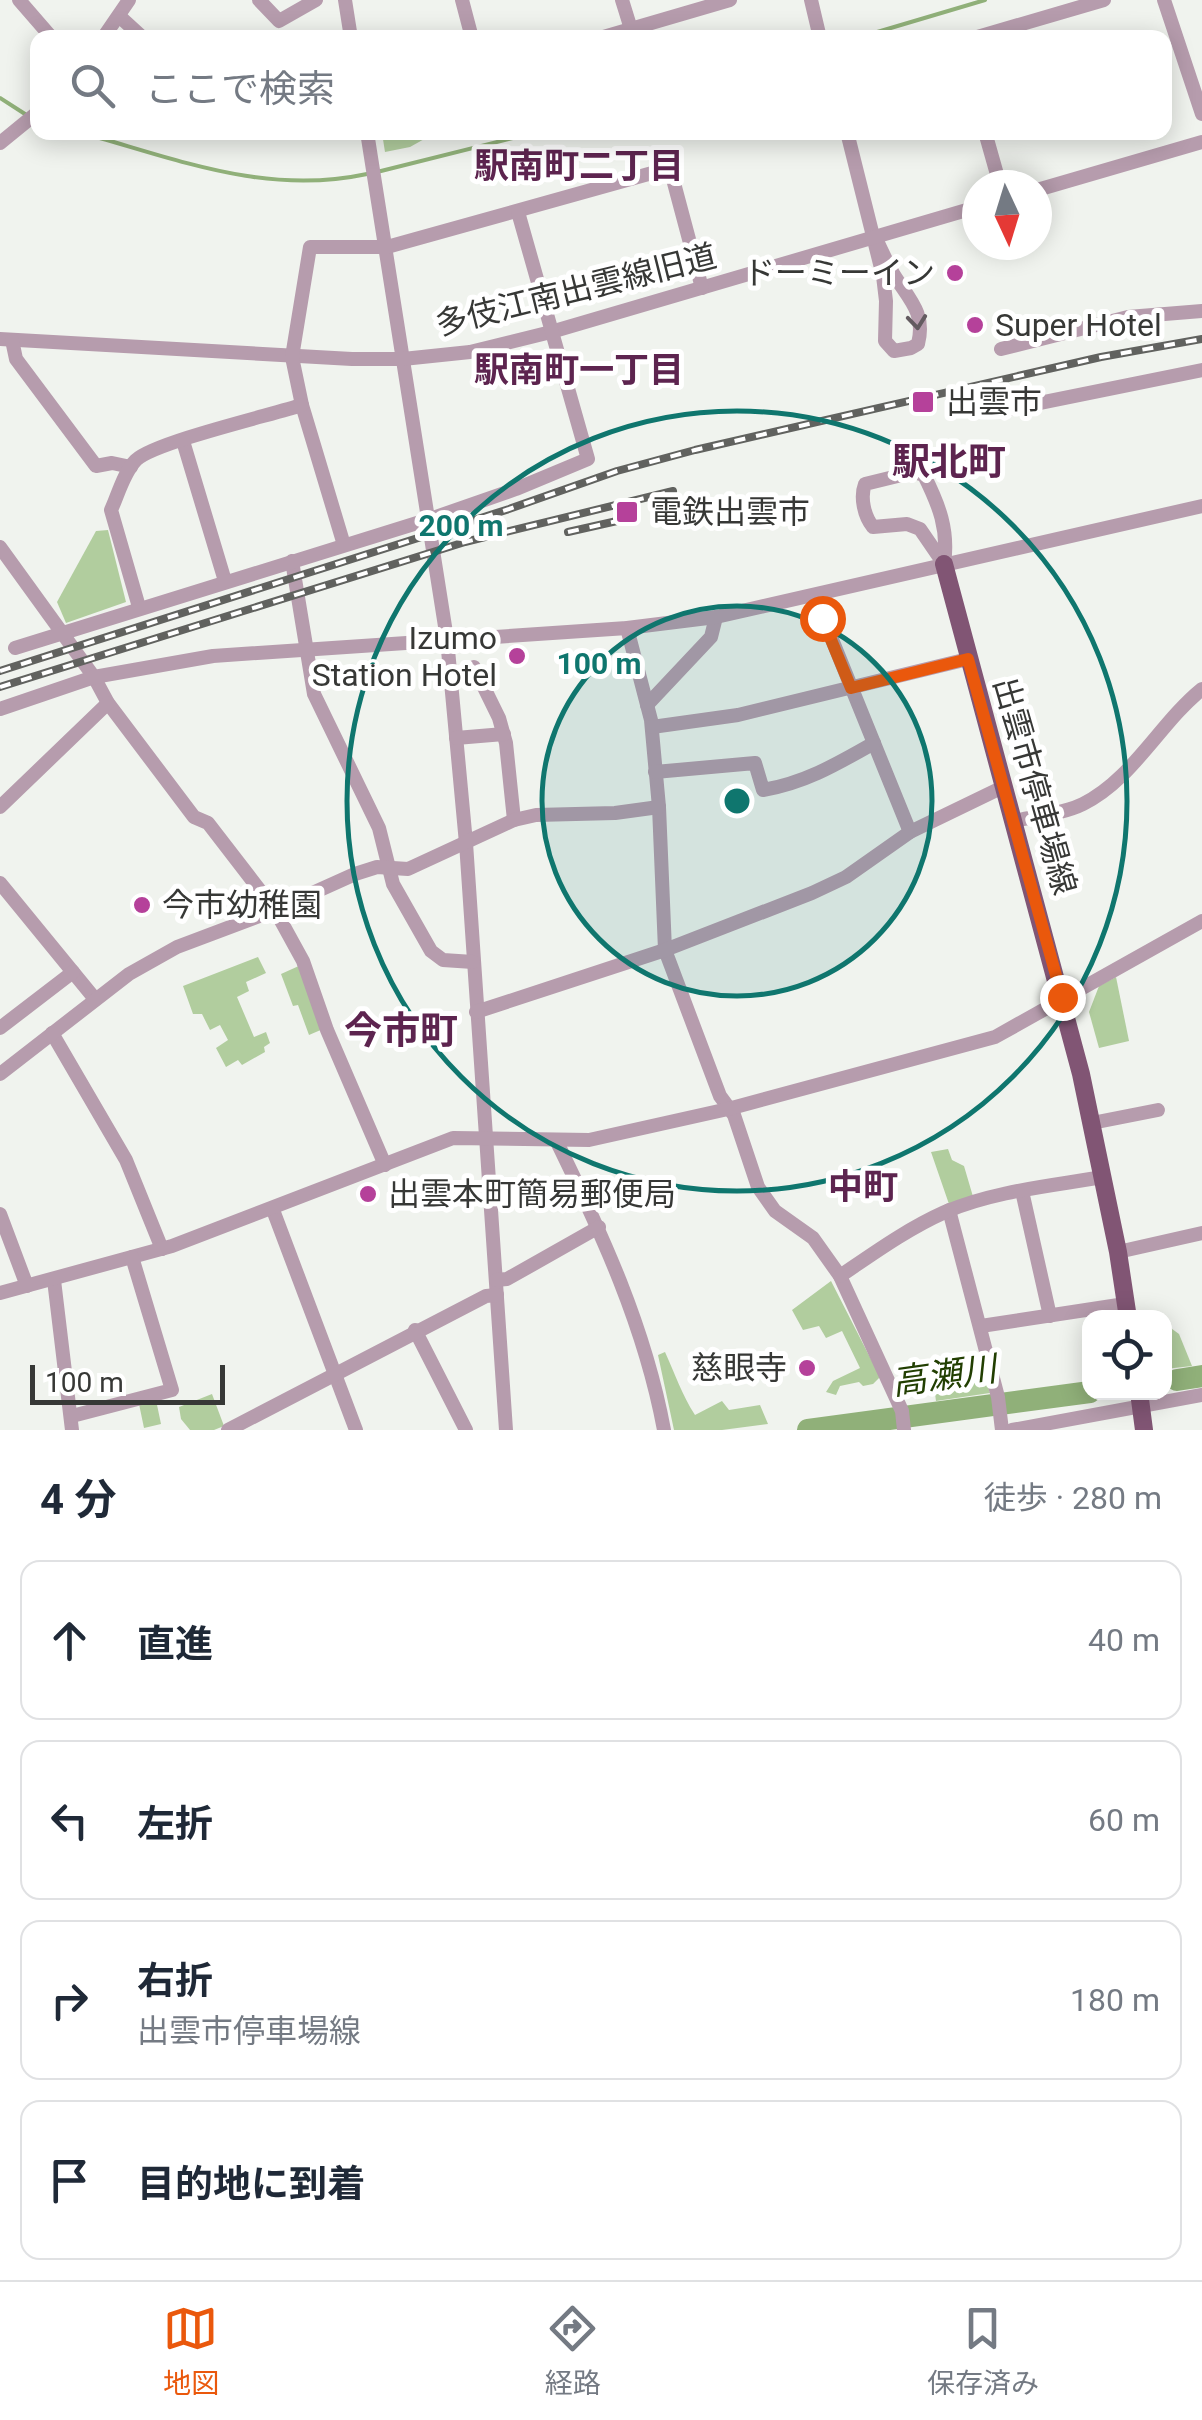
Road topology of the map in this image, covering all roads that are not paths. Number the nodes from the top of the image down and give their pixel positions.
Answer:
1 (20, 0) edge
2 (129, 0) edge
3 (260, 0) edge
4 (316, 0) edge
5 (345, 0) edge
6 (462, 0) edge
7 (622, 0) edge
8 (730, 0) edge
9 (810, 0) edge
10 (1104, 0) edge
11 (1164, 0) edge
12 (119, 16) junction
13 (631, 28) junction
14 (45, 30) edge
15 (109, 30) edge
16 (134, 30) edge
17 (350, 30) edge
18 (470, 30) edge
19 (625, 30) edge
20 (818, 30) edge
21 (1001, 30) edge
22 (1202, 114) edge
23 (30, 119) edge
24 (368, 140) edge
25 (848, 140) edge
26 (987, 140) edge
27 (1202, 142) edge
28 (0, 143) edge
29 (996, 170) edge
30 (1052, 186) edge
31 (962, 211) edge
32 (518, 212) junction
33 (875, 237) junction
34 (387, 248) junction
35 (702, 288) junction
36 (1202, 311) edge
37 (551, 332) junction
38 (6, 339) edge
39 (1000, 349) dead end
40 (292, 357) junction
41 (404, 358) junction
42 (1202, 370) edge
43 (302, 405) junction
44 (1000, 412) dead end
45 (183, 440) junction
46 (131, 467) junction
47 (1202, 506) edge
48 (430, 519) junction
49 (344, 545) junction
50 (0, 547) edge
51 (292, 561) junction
52 (944, 564) junction
53 (225, 580) junction
54 (814, 595) junction
55 (139, 607) junction
56 (716, 617) junction
57 (627, 628) junction
58 (63, 633) junction
59 (447, 639) junction
60 (14, 648) dead end
61 (308, 648) junction
62 (968, 659) junction
63 (474, 667) dead end
64 (94, 677) junction
65 (851, 688) junction
66 (1202, 689) edge
67 (108, 703) junction
68 (647, 705) junction
69 (0, 709) edge
70 (652, 727) junction
71 (504, 734) junction
72 (456, 738) junction
73 (874, 743) junction
74 (655, 772) junction
75 (1003, 787) junction
76 (0, 807) edge
77 (659, 807) junction
78 (514, 820) junction
79 (1014, 821) junction
80 (910, 832) junction
81 (466, 842) junction
82 (392, 867) junction
83 (0, 883) edge
84 (275, 910) junction
85 (1202, 921) edge
86 (666, 950) junction
87 (473, 962) junction
88 (73, 972) junction
89 (1062, 997) junction
90 (96, 999) junction
91 (476, 1012) junction
92 (0, 1028) edge
93 (52, 1034) junction
94 (0, 1074) edge
95 (728, 1109) junction
96 (1158, 1110) dead end
97 (1092, 1123) junction
98 (486, 1137) junction
99 (556, 1140) junction
100 (385, 1165) junction
101 (1103, 1177) junction
102 (1022, 1191) junction
103 (272, 1210) junction
104 (949, 1210) junction
105 (0, 1214) edge
106 (599, 1227) junction
107 (1202, 1233) edge
108 (162, 1249) junction
109 (1118, 1252) junction
110 (132, 1258) junction
111 (840, 1276) junction
112 (54, 1280) junction
113 (27, 1286) junction
114 (497, 1287) junction
115 (0, 1293) edge
116 (1126, 1310) edge
117 (1082, 1314) edge
118 (1050, 1316) junction
119 (981, 1326) junction
120 (416, 1330) junction
121 (333, 1375) junction
122 (1202, 1395) edge
123 (1172, 1397) edge
124 (1140, 1400) edge
125 (72, 1423) edge
126 (228, 1430) edge
127 (356, 1430) edge
128 (466, 1430) edge
129 (506, 1430) edge
130 (664, 1430) edge
131 (904, 1430) edge
132 (1002, 1430) edge
133 (1012, 1430) edge
134 (1144, 1430) edge

1 - 14 street
2 - 12 street
3 - 4 street
5 - 17 street
6 - 18 street
7 - 13 street
8 - 13 street
9 - 20 street
10 - 21 street
11 - 22 street
12 - 15 street
12 - 16 street
13 - 19 street
23 - 28 street
24 - 34 street
25 - 33 street
26 - 29 street
27 - 30 street
31 - 33 street, 多伎江南出雲線旧道
32 - 34 street
32 - 35 street
32 - 37 street
33 -> 33 street
33 - 35 street, 多伎江南出雲線旧道
34 - 40 street
34 - 41 street
35 - 37 street, 多伎江南出雲線旧道
36 - 39 street
37 - 41 street, 多伎江南出雲線旧道
37 - 48 street
38 - 40 street, 多伎江南出雲線旧道
38 - 46 street
40 - 41 street, 多伎江南出雲線旧道
40 - 43 street
41 - 48 street
42 - 44 street
43 - 45 street
43 - 49 street
45 - 46 street
45 - 53 street
46 - 55 street
47 - 52 street
48 - 49 street
48 - 59 street
49 - 51 street
50 - 58 street
51 - 53 street
51 - 61 street
52 - 52 street
52 - 54 street
52 - 62 main road, 出雲市停車場線
53 - 55 street
54 - 56 street
54 - 65 street
55 - 58 street
56 - 57 street
56 - 68 street
57 - 59 street
57 - 68 street
58 - 60 street
58 - 64 street
59 - 61 street
59 - 72 street
61 - 64 street
61 - 82 street
62 - 65 street
62 - 75 main road, 出雲市停車場線
63 - 71 street
64 - 67 street
64 - 69 street
65 - 70 street
65 - 73 street
66 - 79 street
67 - 76 street
67 - 84 street
68 - 70 street
70 - 74 street
71 - 72 street
71 - 78 street
72 - 81 street
73 - 74 street
73 - 80 street
74 - 77 street
75 - 79 main road, 出雲市停車場線
75 - 80 street
77 - 78 street
77 - 86 street
78 - 81 street
79 - 89 main road, 出雲市停車場線
80 - 86 street
81 - 82 street
81 - 87 street
82 - 84 street
82 - 87 street
83 - 88 street
84 - 90 street
84 - 100 street
85 - 89 street
86 - 91 street
86 - 95 street
87 - 91 street
88 - 90 street
88 - 92 street
89 - 95 street
89 - 97 main road, 出雲市停車場線
90 - 93 street
91 - 98 street
93 - 94 street
93 - 108 street
95 - 99 street
95 - 111 street
96 - 97 street
97 - 101 main road, 出雲市停車場線
98 - 99 street
98 - 100 street
98 - 114 street
99 - 106 street
100 - 103 street
101 - 102 street
101 - 109 main road, 出雲市停車場線
102 - 104 street
102 - 118 street
103 - 108 street
103 - 121 street
104 - 111 street
104 - 119 street
105 - 113 street
106 - 114 street
106 - 130 street
107 - 109 street
108 - 110 street
109 - 116 main road, 出雲市停車場線
110 - 112 street
110 - 125 street
111 - 131 street
112 - 113 street
112 - 125 street
113 - 115 street
114 - 120 street
114 - 129 street
117 - 118 street
118 - 119 street
119 - 132 street
120 - 121 street
120 - 128 street
121 - 126 street
121 - 127 street
122 - 123 street
124 - 133 street
124 - 134 main road

